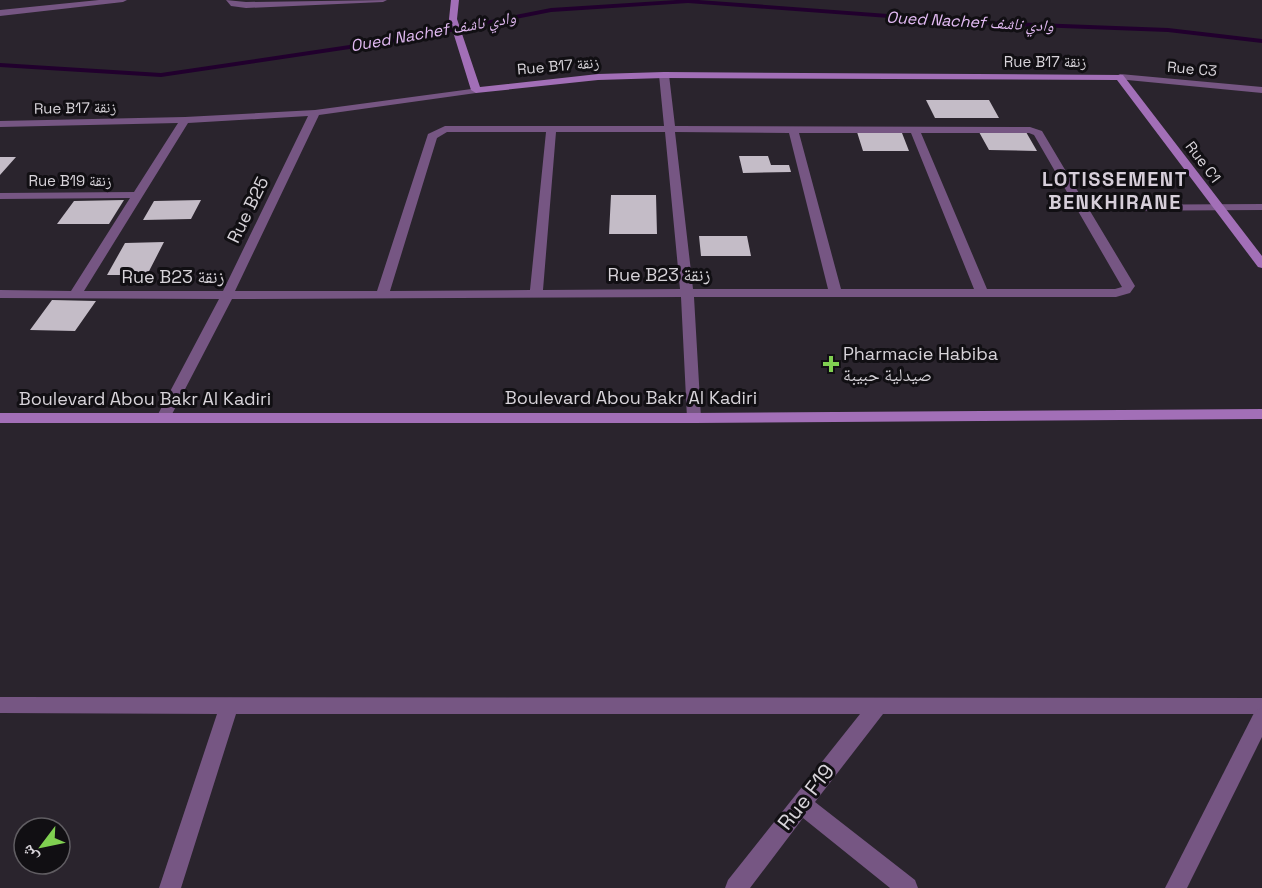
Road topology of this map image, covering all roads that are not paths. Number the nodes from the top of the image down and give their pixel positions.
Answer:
1 (36, 0) edge
2 (123, 0) edge
3 (383, 0) edge
4 (455, 0) edge
5 (232, 2) edge
6 (32, 10) junction
7 (0, 13) edge
8 (664, 75) junction
9 (1120, 77) junction
10 (476, 90) junction
11 (1262, 90) edge
12 (315, 113) junction
13 (186, 120) junction
14 (0, 124) edge
15 (670, 128) junction
16 (793, 128) junction
17 (914, 128) junction
18 (551, 129) junction
19 (139, 195) junction
20 (0, 196) edge
21 (1218, 207) junction
22 (1262, 207) edge
23 (1081, 208) junction
24 (1262, 264) edge
25 (687, 292) junction
26 (835, 292) junction
27 (982, 292) junction
28 (0, 294) edge
29 (536, 294) junction
30 (75, 295) junction
31 (227, 295) junction
32 (382, 295) junction
33 (1262, 414) edge
34 (0, 418) edge
35 (163, 418) junction
36 (694, 418) junction
37 (0, 705) edge
38 (229, 706) junction
39 (1262, 706) edge
40 (877, 707) junction
41 (1262, 717) edge
42 (802, 804) junction
43 (170, 888) edge
44 (735, 888) edge
45 (907, 888) edge
46 (1176, 888) edge

1 - 6 street
2 - 6 street
3 - 5 street
4 - 10 main road
6 - 7 street
8 - 9 main road, Rue B17 زنقة
8 - 10 main road, Rue B17 زنقة
8 - 15 street
9 - 11 street, Rue C3
9 - 21 main road, Rue C1
10 - 12 street, Rue B17 زنقة
12 - 13 street, Rue B17 زنقة
12 - 31 street, Rue B25
13 - 14 street, Rue B17 زنقة
13 - 19 street
15 - 16 street
15 - 18 street
15 - 25 street
16 - 17 street
16 - 26 street
17 - 23 street, Rue B23 زنقة
17 - 27 street
18 - 29 street
18 - 32 street
19 - 20 street, Rue B19 زنقة
19 - 30 street
21 - 22 street
21 - 23 street
21 - 24 main road, Rue C1
23 - 27 street, Rue B23 زنقة
25 - 26 street, Rue B23 زنقة
25 - 29 street, Rue B23 زنقة
25 - 36 street
26 - 27 street, Rue B23 زنقة
28 - 30 street, Rue B23 زنقة
29 - 32 street, Rue B23 زنقة
30 - 31 street, Rue B23 زنقة
31 - 32 street, Rue B23 زنقة
31 - 35 street, Rue B25
33 - 36 main road, Boulevard Abou Bakr Al Kadiri
34 - 35 main road, Boulevard Abou Bakr Al Kadiri
35 - 36 main road, Boulevard Abou Bakr Al Kadiri
37 - 38 street
38 - 40 street
38 - 43 street
39 - 40 street
40 - 42 street, Rue F19
41 - 46 street
42 - 44 street, Rue F19
42 - 45 street

